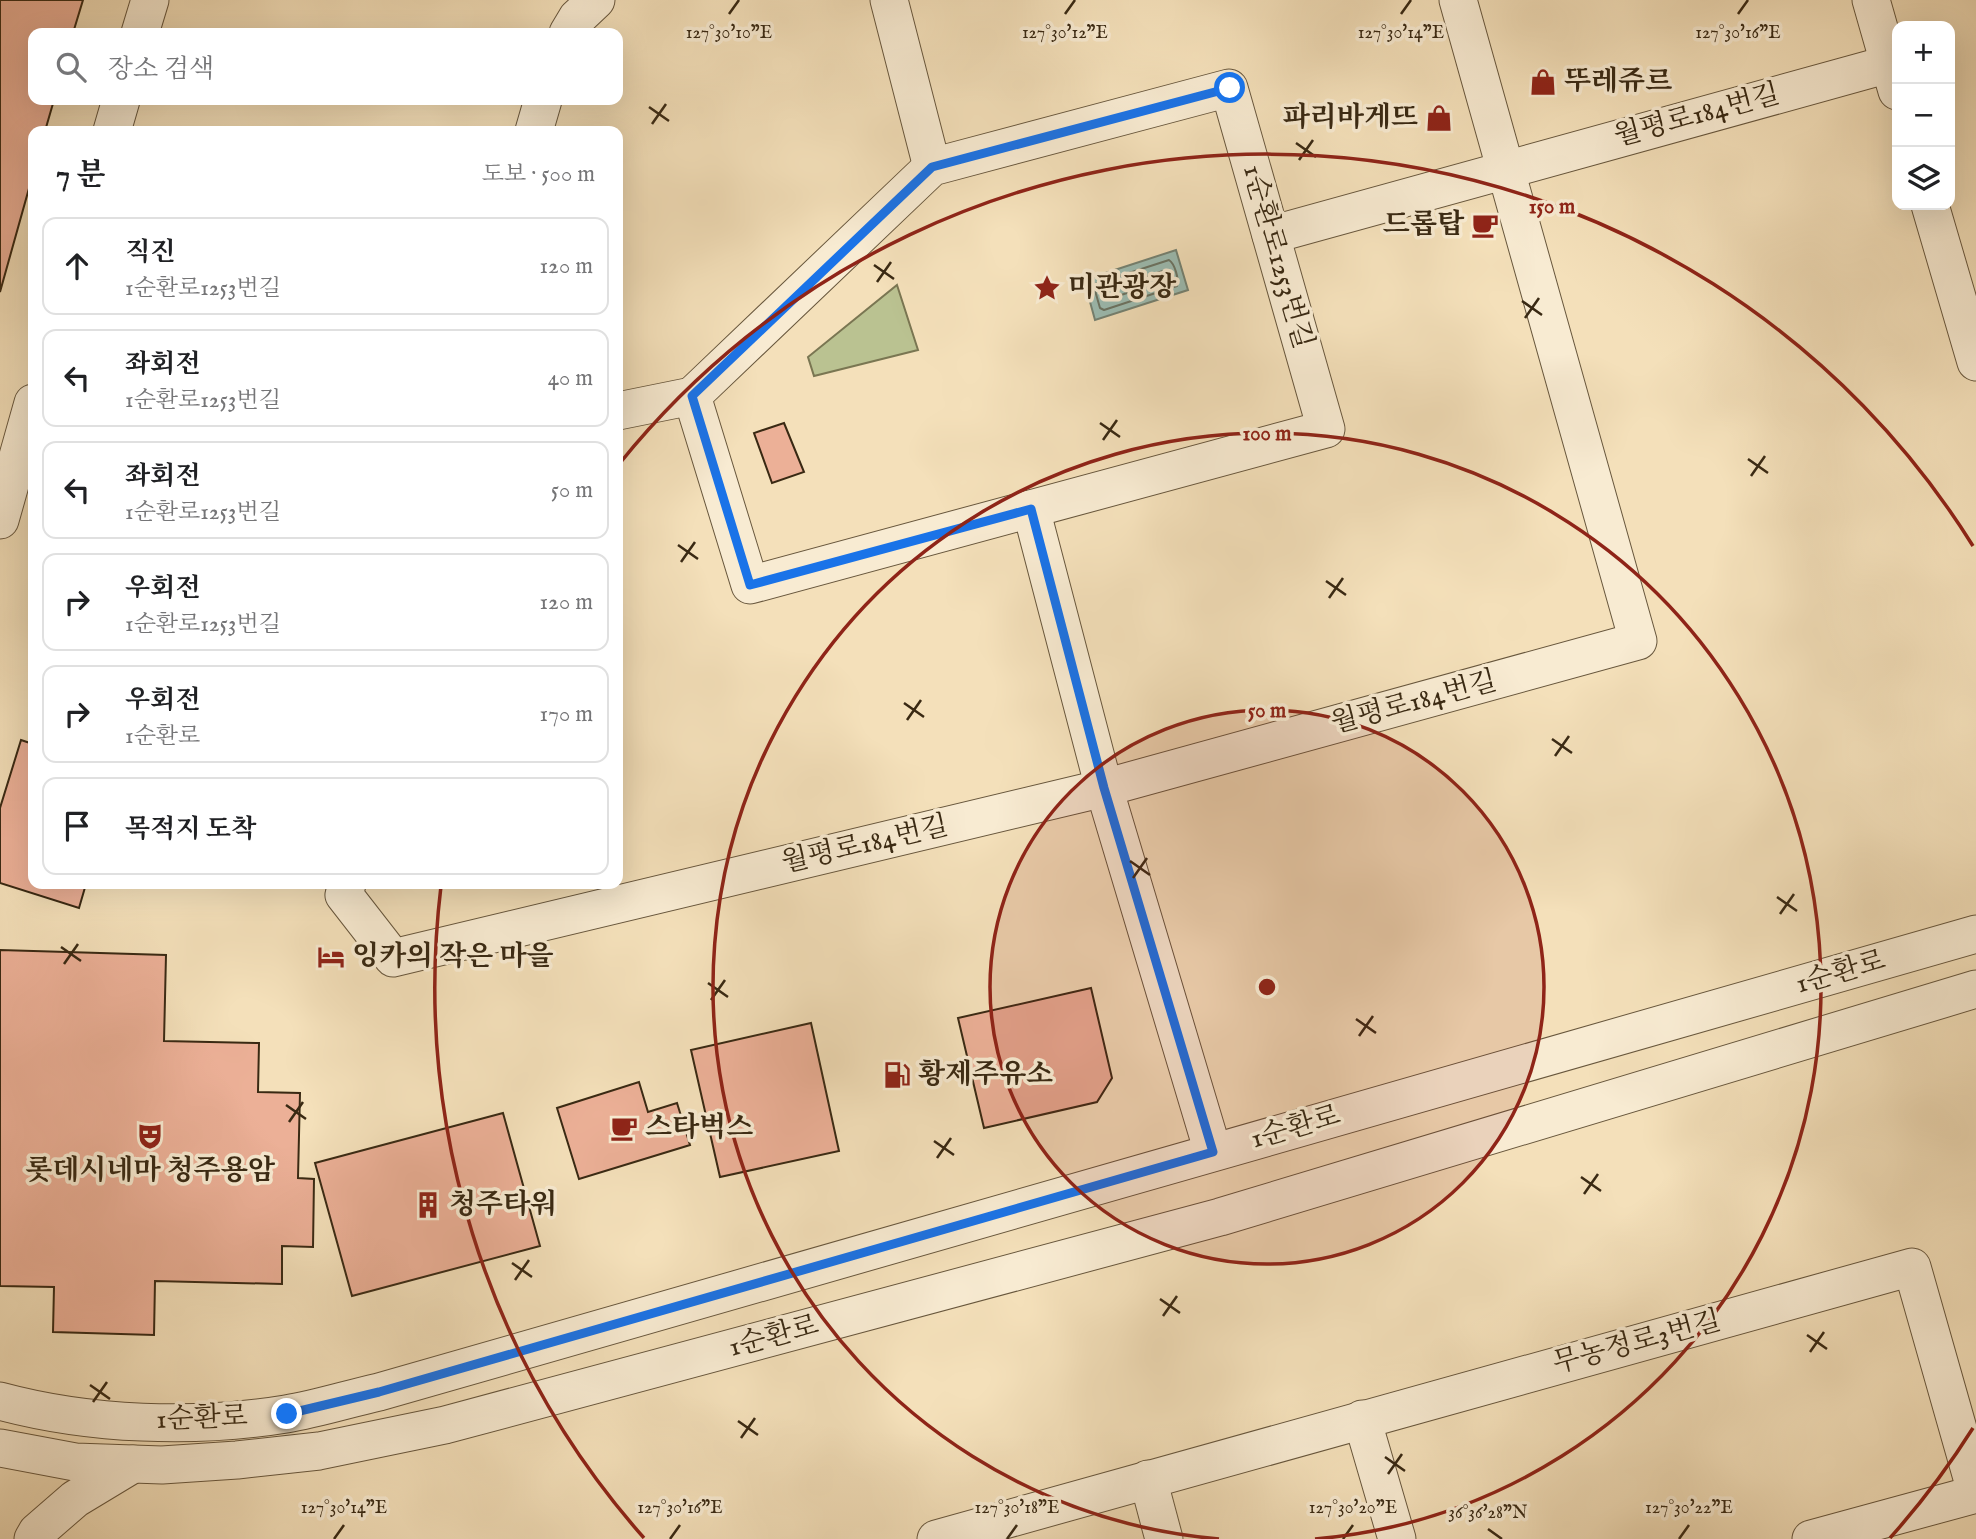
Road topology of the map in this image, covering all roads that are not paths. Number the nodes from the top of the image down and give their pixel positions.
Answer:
1 (150, 0) edge
2 (596, 0) edge
3 (889, 0) edge
4 (1458, 0) edge
5 (1871, 0) edge
6 (142, 28) edge
7 (571, 28) edge
8 (1892, 74) edge
9 (1892, 78) edge
10 (120, 105) edge
11 (542, 105) edge
12 (113, 126) edge
13 (535, 126) edge
14 (932, 167) junction
15 (1506, 169) junction
16 (1931, 210) edge
17 (1271, 235) junction
18 (1976, 362) edge
19 (692, 396) junction
20 (623, 410) edge
21 (28, 421) edge
22 (1031, 509) junction
23 (0, 520) edge
24 (1104, 788) junction
25 (345, 889) edge
26 (1976, 934) edge
27 (1976, 989) edge
28 (1213, 1152) junction
29 (5, 1401) edge
30 (1362, 1419) junction
31 (0, 1448) edge
32 (133, 1464) junction
33 (1148, 1479) junction
34 (1976, 1493) edge
35 (33, 1539) edge
36 (936, 1539) edge
37 (1164, 1539) edge
38 (1397, 1539) edge
39 (1811, 1539) edge

1 - 6 street
2 - 7 street
3 - 14 street
4 - 15 street, 월평로184번길
5 - 8 street
9 - 15 street, 월평로184번길
10 - 12 street
11 - 13 street
14 - 17 street, 1순환로1253번길
14 - 19 street, 1순환로1253번길
15 - 17 street
15 - 24 street, 월평로184번길
16 - 18 street
17 - 22 street, 1순환로1253번길
19 - 20 street
19 - 22 street, 1순환로1253번길
21 - 23 street
22 - 24 street
24 - 25 street, 월평로184번길
24 - 28 street
26 - 28 street, 1순환로
27 - 32 street, 1순환로
28 - 29 street, 1순환로
30 - 33 street, 무농정로3번길
30 - 34 street, 무농정로3번길
30 - 38 street
31 - 32 street, 1순환로
32 - 35 street
33 - 36 street, 무농정로3번길
33 - 37 street
34 - 39 street

